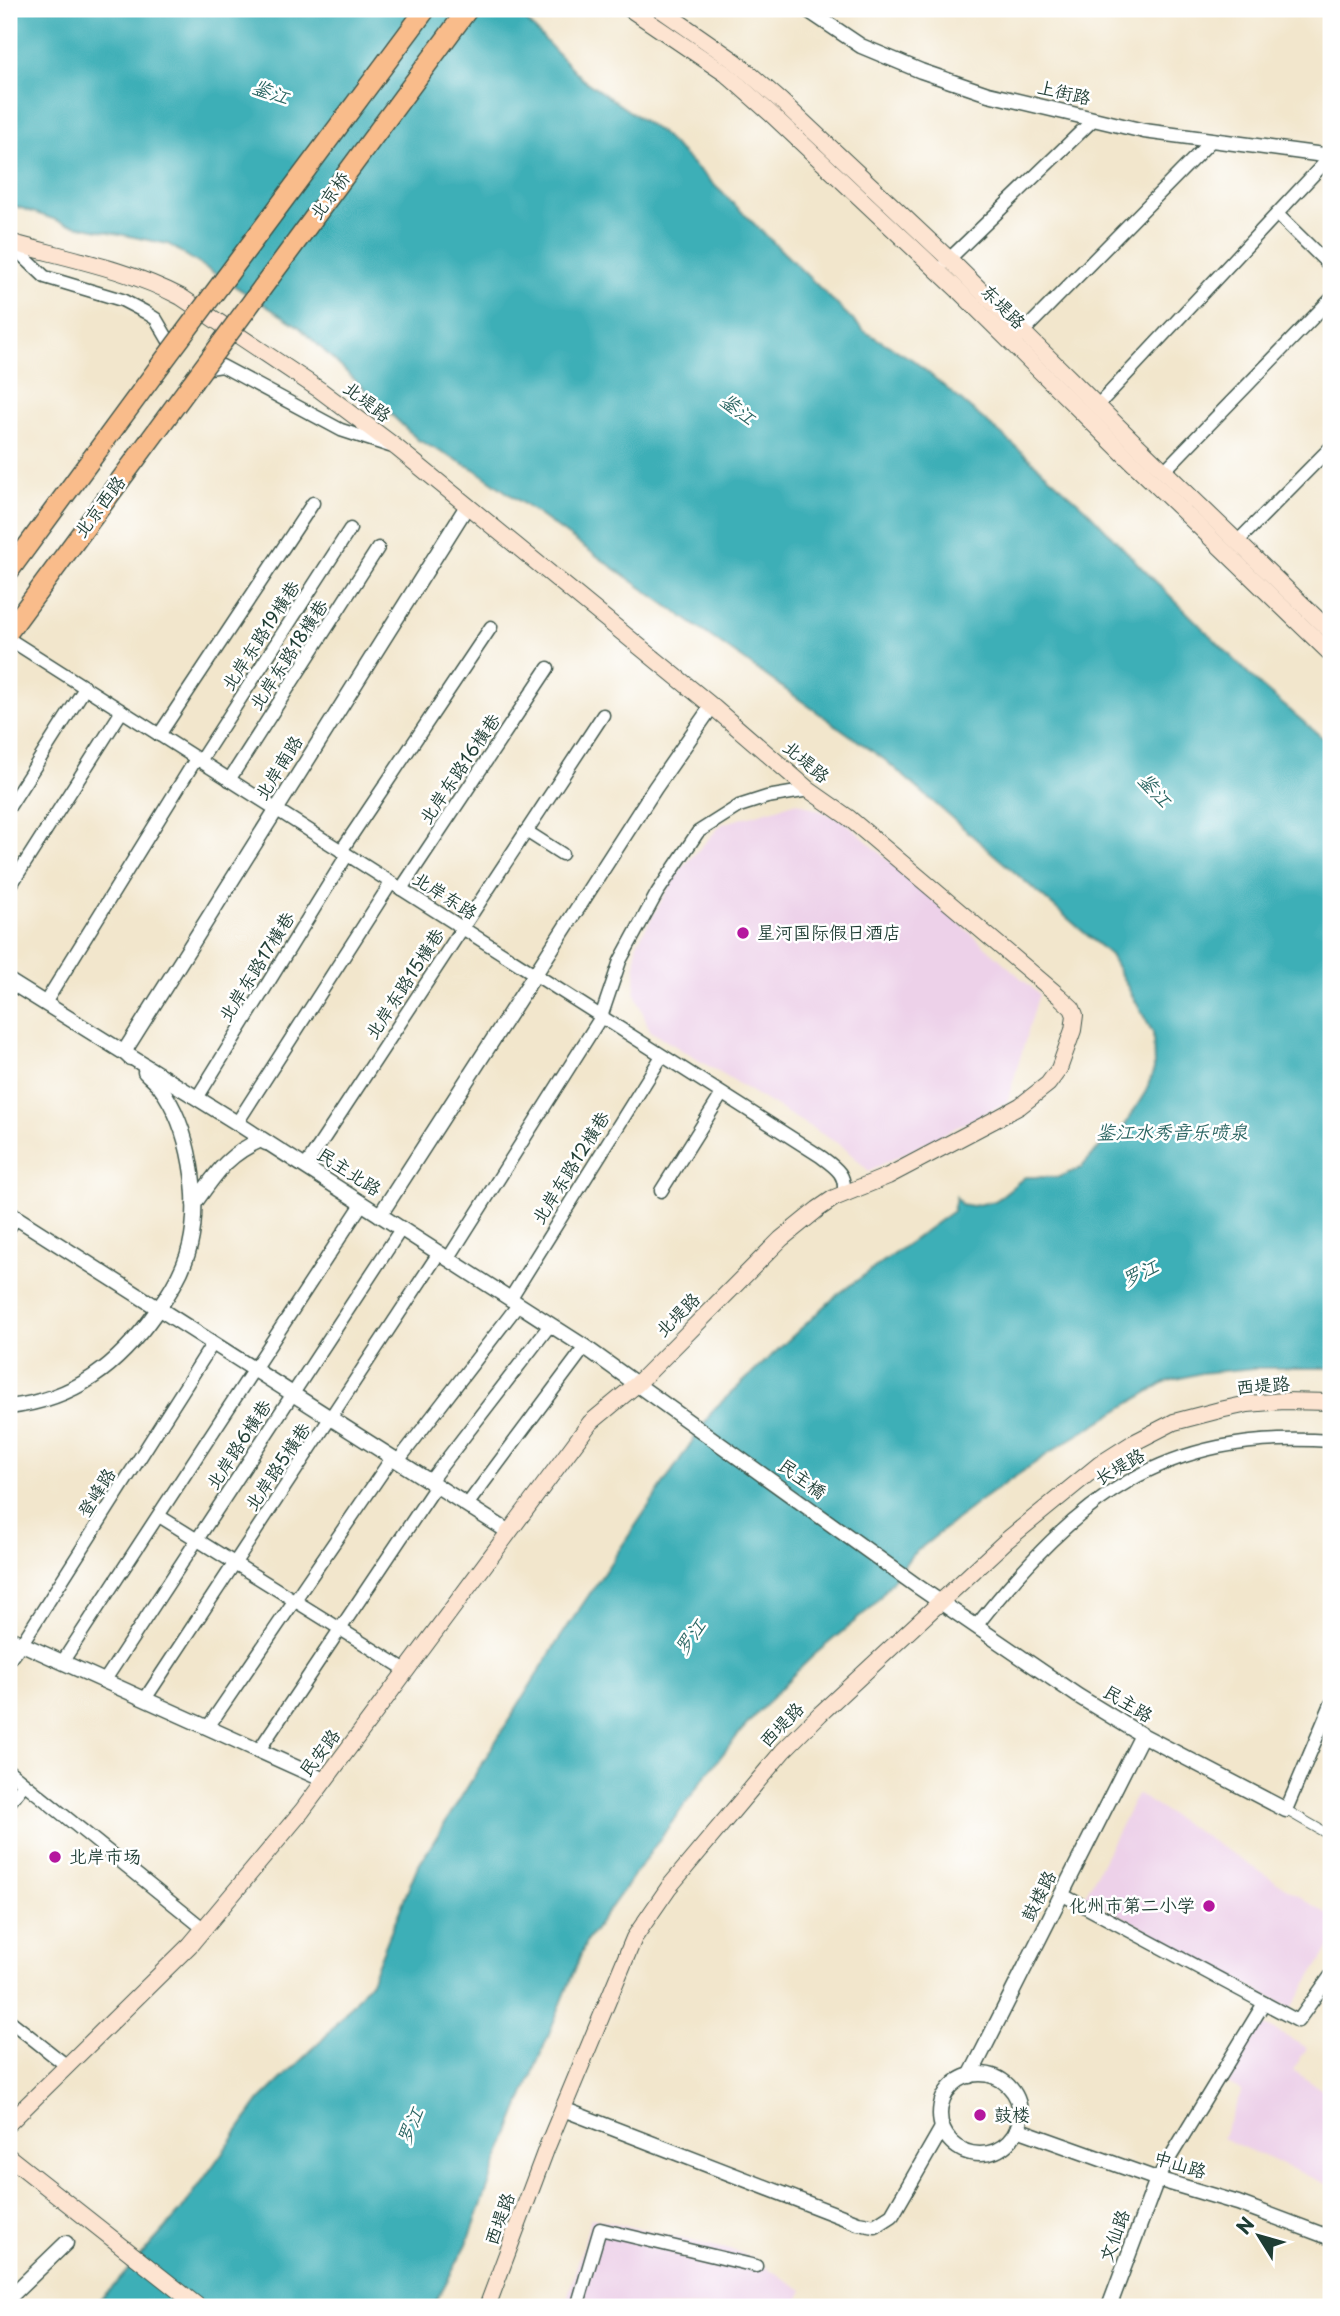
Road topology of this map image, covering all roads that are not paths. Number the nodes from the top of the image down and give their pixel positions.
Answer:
1 (426, 9) edge
2 (468, 9) edge
3 (630, 9) edge
4 (660, 9) edge
5 (806, 9) edge
6 (1093, 120) junction
7 (1212, 140) junction
8 (1331, 156) edge
9 (1277, 215) junction
10 (9, 242) edge
11 (943, 265) junction
12 (1331, 267) edge
13 (1331, 299) edge
14 (1018, 337) junction
15 (168, 356) junction
16 (197, 376) junction
17 (1098, 405) junction
18 (1331, 447) edge
19 (397, 448) junction
20 (1164, 471) junction
21 (313, 503) dead end
22 (467, 506) junction
23 (350, 529) dead end
24 (1238, 541) junction
25 (378, 548) dead end
26 (9, 571) edge
27 (491, 627) dead end
28 (9, 631) edge
29 (1331, 632) edge
30 (9, 639) edge
31 (1331, 654) edge
32 (548, 668) dead end
33 (85, 688) junction
34 (712, 706) junction
35 (122, 711) junction
36 (603, 715) dead end
37 (159, 735) junction
38 (198, 760) junction
39 (229, 780) junction
40 (809, 790) junction
41 (9, 807) edge
42 (276, 810) junction
43 (526, 831) junction
44 (344, 853) junction
45 (562, 854) dead end
46 (396, 886) junction
47 (9, 888) edge
48 (462, 928) junction
49 (535, 975) junction
50 (9, 981) edge
51 (45, 1003) junction
52 (601, 1017) junction
53 (124, 1052) junction
54 (662, 1056) junction
55 (722, 1094) junction
56 (197, 1098) junction
57 (237, 1123) junction
58 (283, 1153) junction
59 (306, 1167) junction
60 (841, 1173) junction
61 (870, 1183) junction
62 (661, 1191) dead end
63 (842, 1195) junction
64 (194, 1203) junction
65 (362, 1204) junction
66 (380, 1215) junction
67 (11, 1220) edge
68 (401, 1229) junction
69 (444, 1256) junction
70 (514, 1302) junction
71 (159, 1309) junction
72 (550, 1325) junction
73 (213, 1343) junction
74 (585, 1347) junction
75 (254, 1370) junction
76 (637, 1384) junction
77 (293, 1395) junction
78 (1331, 1402) edge
79 (664, 1403) joint
80 (9, 1407) edge
81 (331, 1419) junction
82 (1331, 1441) edge
83 (395, 1459) junction
84 (433, 1484) junction
85 (467, 1505) junction
86 (159, 1516) junction
87 (509, 1532) junction
88 (197, 1540) junction
89 (235, 1563) junction
90 (918, 1586) joint
91 (295, 1600) junction
92 (941, 1602) junction
93 (977, 1625) junction
94 (340, 1629) junction
95 (15, 1640) edge
96 (9, 1660) edge
97 (63, 1661) junction
98 (406, 1670) junction
99 (105, 1680) junction
100 (145, 1699) junction
101 (1331, 1704) edge
102 (208, 1727) junction
103 (1142, 1735) junction
104 (259, 1750) junction
105 (9, 1771) edge
106 (324, 1780) junction
107 (24, 1784) junction
108 (9, 1802) edge
109 (1286, 1810) junction
110 (1331, 1836) edge
111 (1061, 1894) junction
112 (204, 1929) junction
113 (1331, 1975) edge
114 (1264, 2003) junction
115 (9, 2020) edge
116 (67, 2066) junction
117 (970, 2076) junction
118 (563, 2109) junction
119 (9, 2123) edge
120 (942, 2128) junction
121 (1017, 2129) junction
122 (9, 2157) edge
123 (1157, 2179) junction
124 (1331, 2238) edge
125 (66, 2244) dead end
126 (756, 2266) dead end
127 (9, 2298) edge
128 (199, 2307) edge
129 (487, 2307) edge
130 (577, 2307) edge
131 (1110, 2307) edge

1 - 15 highway, 北京桥, bridge
2 - 16 highway, 北京桥, bridge
3 - 11 main road, 东堤路
4 - 11 main road, 东堤路
5 - 6 street, 上街路
6 - 7 street, 上街路
6 - 11 street
7 - 8 street, 上街路
7 - 14 street
8 - 9 street
9 - 12 street
9 - 17 street
10 - 15 street
10 - 19 main road, 北堤路
11 - 14 main road, 东堤路
13 - 20 street
14 - 17 main road, 东堤路
14 - 31 main road, 东堤路
15 - 26 highway, 北京西路
16 - 19 street
16 - 28 highway, 北京西路
17 - 20 main road, 东堤路
18 - 24 street
19 - 22 main road, 北堤路
20 - 24 main road, 东堤路
21 - 37 street
22 - 34 main road, 北堤路
22 - 42 street, 北岸南路
23 - 38 street, 北岸东路19横巷
24 - 29 main road, 东堤路
25 - 39 street, 北岸东路18横巷
27 - 44 street, 北岸东路17横巷
30 - 33 street, 北岸东路
32 - 46 street, 北岸东路16横巷
33 - 35 street, 北岸东路
33 - 41 street
34 - 40 main road, 北堤路
34 - 49 street
35 - 37 street, 北岸东路
35 - 47 street
36 - 43 street, 北岸东路15横巷
37 - 38 street, 北岸东路
38 - 39 street, 北岸东路
38 - 51 street, 北岸东路19横巷
39 - 42 street, 北岸东路
40 - 52 street, 北岸路5橫巷
40 - 61 main road, 北堤路
42 - 44 street, 北岸东路
42 - 53 street, 北岸南路
43 - 45 street
43 - 48 street, 北岸东路15横巷
44 - 46 street, 北岸东路
44 - 56 street, 北岸东路17横巷
46 - 48 street, 北岸东路
46 - 57 street, 北岸东路16横巷
48 - 49 street, 北岸东路
48 - 59 street, 北岸东路15横巷
49 - 52 street, 北岸东路
49 - 66 street
50 - 51 street, 民主北路
51 - 53 street, 民主北路
52 - 54 street, 北岸东路
52 - 69 street, 北岸路5橫巷
53 - 56 street, 民主北路
53 - 64 street
54 - 55 street, 北岸东路
54 - 70 street, 北岸东路12横巷
55 - 60 street, 北岸东路
55 - 62 street
56 - 57 street, 民主北路
57 - 58 street, 民主北路
58 - 59 street, 民主北路
58 - 64 street
59 - 65 street, 民主北路
60 - 61 street, 北岸东路
60 - 63 street
61 - 63 main road, 北堤路
63 - 76 main road, 北堤路
64 - 71 street
65 - 66 street, 民主北路
65 - 75 street
66 - 68 street, 民主北路
67 - 71 street
68 - 69 street, 民主北路
68 - 77 street, 北岸路6橫巷
69 - 70 street, 民主北路
69 - 81 street, 北岸路5橫巷
70 - 72 street, 民主北路
70 - 83 street, 北岸东路12横巷
71 - 73 street
71 - 80 street
72 - 74 street, 民主北路
72 - 84 street
73 - 75 street
73 - 95 street, 登峰路
74 - 76 street, 民主北路
74 - 85 street
75 - 77 street
75 - 86 street
76 - 79 street, 民主北路
76 - 87 main road, 民安路
77 - 81 street
77 - 88 street, 北岸路6橫巷
78 - 92 main road, 西堤路
79 - 90 street, 民主橋
81 - 83 street
81 - 89 street, 北岸路5橫巷
82 - 93 street, 长堤路
83 - 84 street
83 - 91 street, 北岸东路12横巷
84 - 85 street
84 - 94 street
85 - 87 street
86 - 88 street
86 - 97 street
87 - 98 main road, 民安路
88 - 89 street
88 - 99 street, 北岸路6橫巷
89 - 91 street
89 - 100 street, 北岸路5橫巷
90 - 92 street, 民主路
91 - 94 street
91 - 102 street, 北岸东路12横巷
92 - 93 street, 民主路
92 - 118 main road, 西堤路
93 - 103 street, 民主路
94 - 98 street
94 - 104 street
95 - 96 street, 登峰路
95 - 97 street
97 - 99 street
98 - 106 main road, 民安路
99 - 100 street
100 - 102 street
101 - 109 street
102 - 104 street
103 - 109 street, 民主路
103 - 111 street, 鼓楼路
104 - 106 street
105 - 107 street
106 - 112 main road, 民安路
107 - 108 street
107 - 112 street
109 - 110 street, 民主路
111 - 114 street
111 - 117 street, 鼓楼路
112 - 116 main road, 民安路
113 - 114 street
114 - 123 street
115 - 116 street
116 - 119 main road, 民安路
117 - 120 street
117 - 121 street
118 - 120 street
118 - 129 main road, 西堤路
120 - 121 street
121 - 123 street, 中山路
122 - 128 main road
123 - 124 street, 中山路
123 - 131 street, 文仙路
125 - 127 street
126 - 130 street

